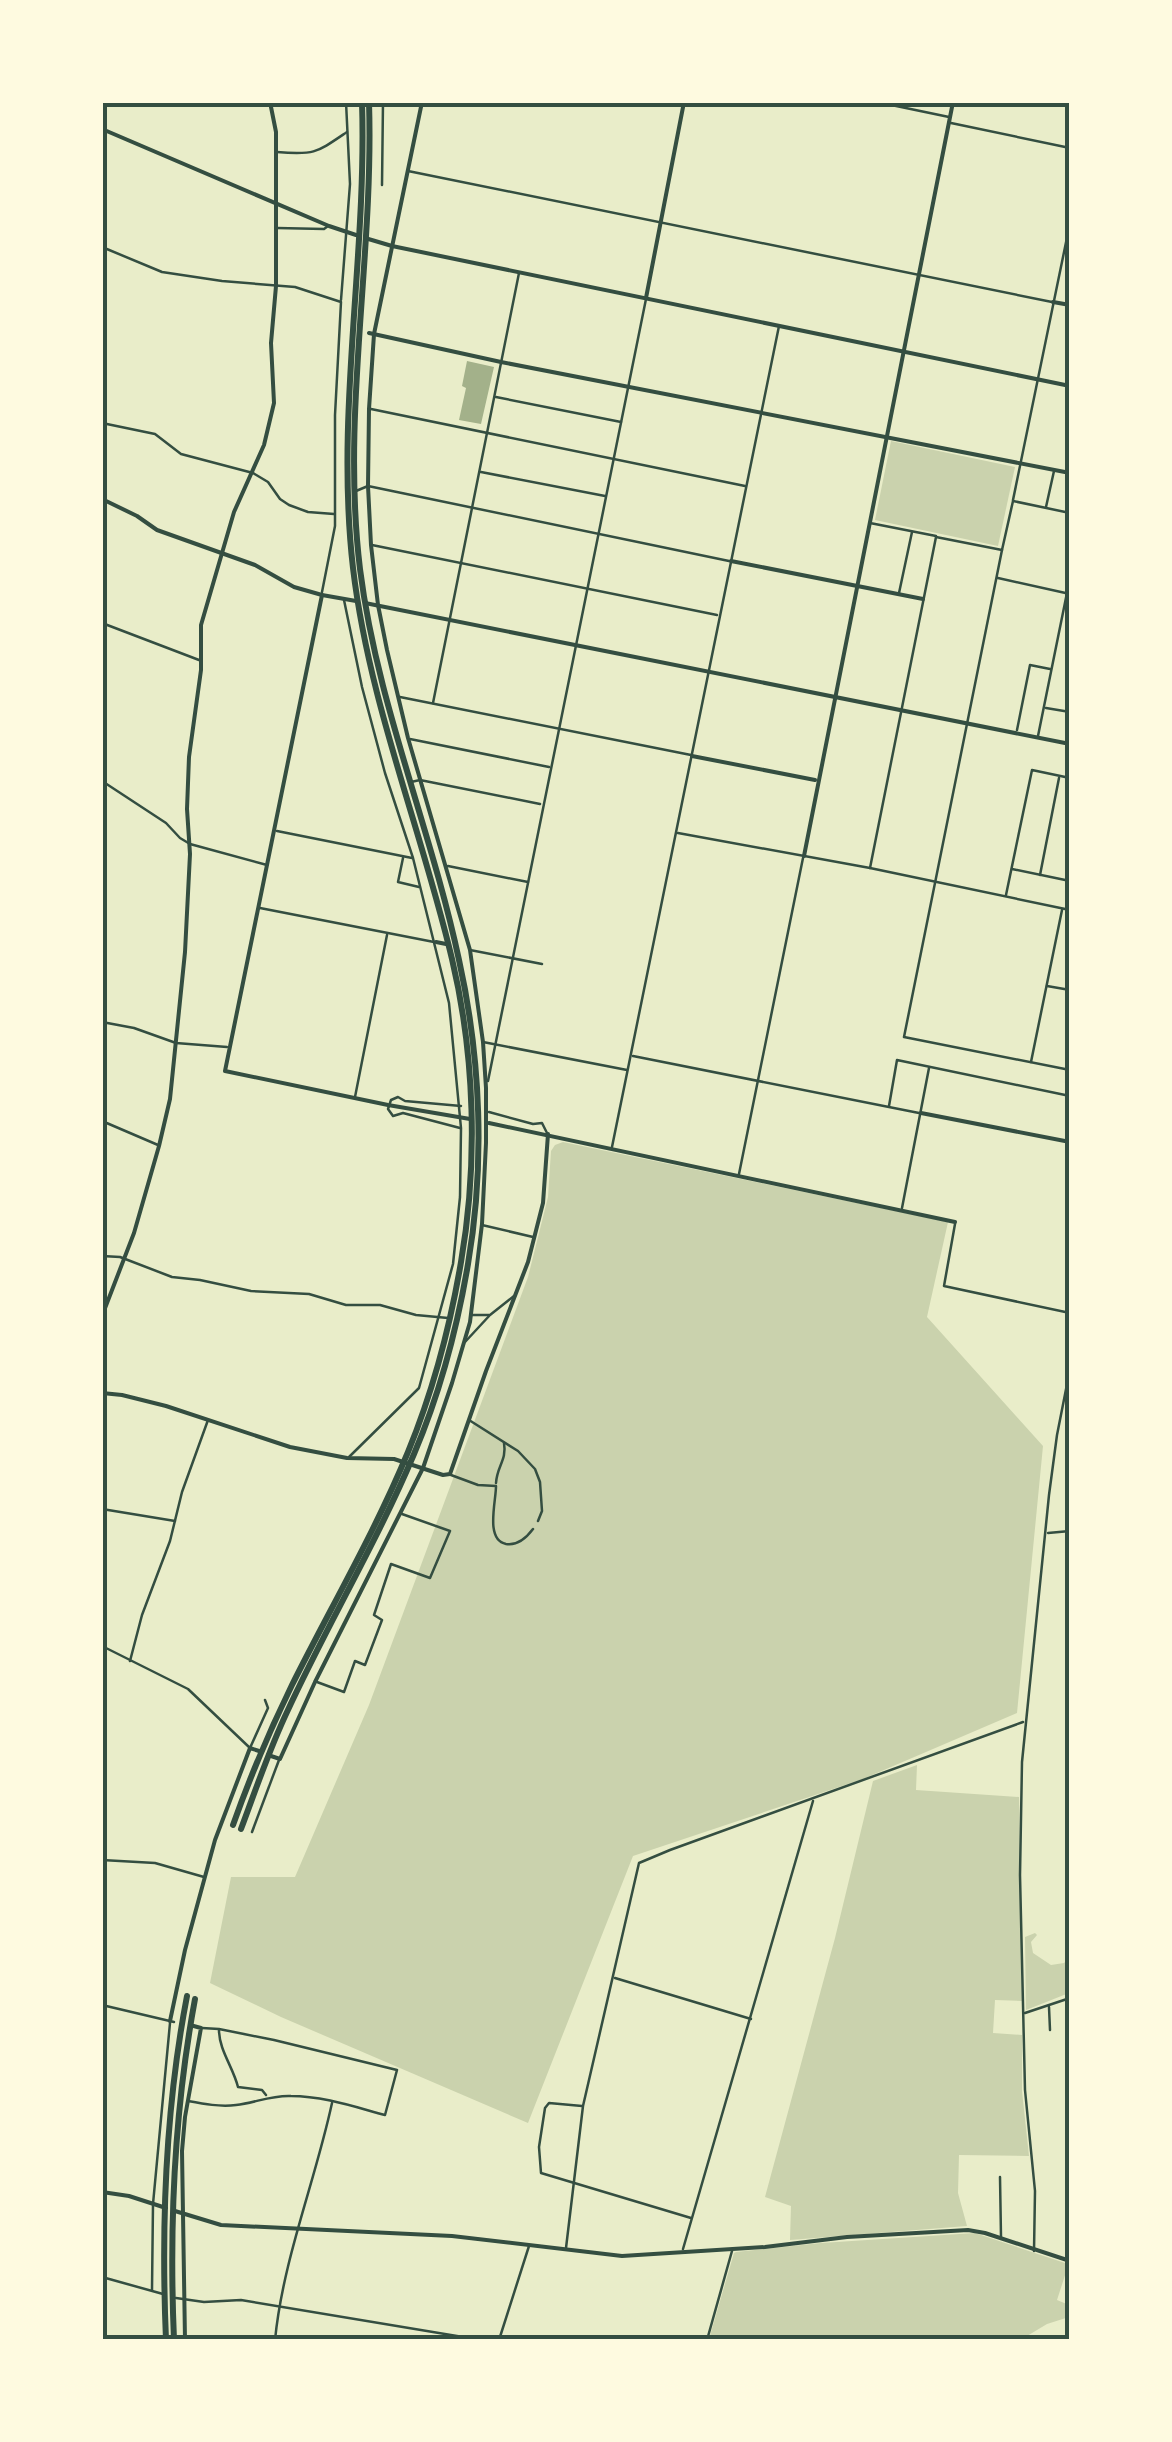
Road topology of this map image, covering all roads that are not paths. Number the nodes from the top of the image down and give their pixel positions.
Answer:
1 (270, 102) edge
2 (346, 102) edge
3 (365, 102) edge
4 (383, 102) edge
5 (422, 102) edge
6 (684, 102) edge
7 (877, 102) edge
8 (953, 102) edge
9 (382, 116) junction
10 (349, 117) junction
11 (950, 120) junction
12 (102, 129) edge
13 (349, 132) junction
14 (1070, 148) edge
15 (277, 152) junction
16 (408, 171) junction
17 (382, 186) dead end
18 (275, 202) junction
19 (662, 222) junction
20 (1070, 223) edge
21 (328, 226) junction
22 (276, 228) junction
23 (348, 232) junction
24 (392, 246) junction
25 (102, 247) edge
26 (519, 272) junction
27 (918, 276) junction
28 (276, 286) junction
29 (646, 298) junction
30 (341, 302) junction
31 (1053, 302) junction
32 (1070, 305) edge
33 (779, 325) junction
34 (354, 331) dead end
35 (372, 333) junction
36 (903, 350) junction
37 (502, 362) junction
38 (1037, 379) junction
39 (1070, 386) edge
40 (628, 387) junction
41 (495, 396) junction
42 (368, 409) junction
43 (762, 411) junction
44 (621, 422) junction
45 (102, 423) edge
46 (488, 434) junction
47 (886, 436) junction
48 (614, 459) junction
49 (1020, 463) junction
50 (1054, 470) junction
51 (480, 472) junction
52 (253, 473) junction
53 (1070, 474) edge
54 (368, 486) junction
55 (747, 486) junction
56 (606, 496) junction
57 (335, 498) junction
58 (102, 499) edge
59 (1013, 501) junction
60 (1046, 508) junction
61 (473, 509) junction
62 (1070, 513) edge
63 (335, 514) junction
64 (868, 522) junction
65 (912, 532) junction
66 (599, 534) junction
67 (936, 536) junction
68 (371, 545) junction
69 (1002, 550) junction
70 (222, 555) junction
71 (731, 561) junction
72 (462, 564) junction
73 (997, 578) junction
74 (1070, 578) edge
75 (856, 586) junction
76 (587, 589) junction
77 (899, 594) junction
78 (1068, 594) edge
79 (322, 595) junction
80 (346, 599) junction
81 (923, 599) junction
82 (376, 605) junction
83 (720, 615) junction
84 (450, 620) junction
85 (1061, 621) junction
86 (1070, 622) edge
87 (102, 624) edge
88 (576, 644) junction
89 (201, 660) junction
90 (1052, 669) junction
91 (708, 671) junction
92 (398, 696) junction
93 (835, 696) junction
94 (433, 703) junction
95 (1044, 707) junction
96 (900, 710) junction
97 (1070, 712) edge
98 (967, 724) junction
99 (559, 729) junction
100 (1016, 734) junction
101 (408, 738) junction
102 (1038, 738) junction
103 (1070, 744) edge
104 (692, 756) junction
105 (551, 767) junction
106 (1060, 776) junction
107 (1070, 778) edge
108 (420, 780) junction
109 (818, 780) junction
110 (102, 781) edge
111 (390, 788) junction
112 (543, 805) junction
113 (274, 830) junction
114 (676, 832) junction
115 (190, 844) junction
116 (403, 856) junction
117 (804, 856) junction
118 (413, 858) junction
119 (267, 865) junction
120 (446, 866) junction
121 (870, 868) junction
122 (1012, 869) junction
123 (1070, 873) edge
124 (1040, 875) junction
125 (1069, 881) edge
126 (528, 882) junction
127 (936, 883) junction
128 (421, 887) junction
129 (1005, 897) junction
130 (259, 908) junction
131 (1062, 908) junction
132 (1070, 910) edge
133 (388, 933) junction
134 (437, 942) junction
135 (468, 949) junction
136 (512, 958) junction
137 (542, 964) dead end
138 (1047, 986) junction
139 (1070, 990) edge
140 (102, 1022) edge
141 (484, 1042) junction
142 (176, 1043) junction
143 (495, 1044) junction
144 (230, 1048) junction
145 (632, 1056) junction
146 (1030, 1062) junction
147 (929, 1066) junction
148 (629, 1070) junction
149 (1070, 1070) edge
150 (758, 1081) junction
151 (486, 1088) junction
152 (1070, 1096) edge
153 (355, 1098) junction
154 (388, 1105) junction
155 (461, 1106) junction
156 (888, 1108) junction
157 (487, 1112) junction
158 (920, 1113) junction
159 (102, 1121) edge
160 (1070, 1124) edge
161 (462, 1128) junction
162 (548, 1134) junction
163 (1068, 1142) edge
164 (159, 1146) junction
165 (612, 1148) junction
166 (739, 1175) junction
167 (902, 1209) junction
168 (955, 1222) joint
169 (482, 1224) junction
170 (534, 1237) junction
171 (102, 1256) edge
172 (124, 1258) junction
173 (516, 1295) junction
174 (1070, 1313) edge
175 (490, 1315) junction
176 (102, 1316) edge
177 (440, 1316) junction
178 (468, 1320) junction
179 (464, 1343) junction
180 (1070, 1369) edge
181 (102, 1393) edge
182 (208, 1418) junction
183 (469, 1420) junction
184 (503, 1442) junction
185 (518, 1451) junction
186 (506, 1456) junction
187 (347, 1458) junction
188 (420, 1467) junction
189 (450, 1474) junction
190 (496, 1486) junction
191 (102, 1509) edge
192 (400, 1514) junction
193 (175, 1521) junction
194 (538, 1521) dead end
195 (533, 1529) dead end
196 (1070, 1531) edge
197 (1046, 1534) junction
198 (337, 1574) dead end
199 (362, 1587) junction
200 (102, 1646) edge
201 (130, 1660) junction
202 (315, 1682) junction
203 (265, 1700) dead end
204 (1025, 1722) junction
205 (251, 1748) junction
206 (278, 1759) junction
207 (814, 1799) junction
208 (252, 1832) dead end
209 (102, 1860) edge
210 (204, 1878) junction
211 (613, 1978) junction
212 (1070, 1998) edge
213 (102, 2005) edge
214 (1048, 2005) junction
215 (1024, 2014) junction
216 (752, 2019) junction
217 (172, 2022) junction
218 (200, 2027) junction
219 (220, 2029) junction
220 (1050, 2030) dead end
221 (266, 2097) junction
222 (187, 2100) junction
223 (333, 2102) junction
224 (584, 2106) junction
225 (1000, 2177) dead end
226 (574, 2183) junction
227 (102, 2192) edge
228 (154, 2204) junction
229 (182, 2214) junction
230 (692, 2218) junction
231 (299, 2228) junction
232 (1001, 2238) junction
233 (529, 2245) junction
234 (733, 2249) junction
235 (566, 2250) junction
236 (1034, 2251) junction
237 (682, 2253) junction
238 (1070, 2261) edge
239 (102, 2277) edge
240 (153, 2292) junction
241 (182, 2299) junction
242 (278, 2306) junction
243 (166, 2340) edge
244 (174, 2340) edge
245 (185, 2340) edge
246 (275, 2340) edge
247 (481, 2340) edge
248 (499, 2340) edge
249 (707, 2340) edge

1 - 15 street
2 - 10 street
3 - 3 highway
4 - 9 street
5 - 16 street
6 - 19 street
7 - 11 street
8 - 11 street
9 - 10 street
9 - 17 street
10 - 13 street
11 - 14 street
11 - 27 street
12 - 18 street
13 - 15 street
13 - 23 street
15 - 18 street
16 - 19 street
16 - 24 street
18 - 21 street
18 - 22 street
19 - 27 street
19 - 29 street
20 - 31 street
21 - 22 street
21 - 23 street
22 - 28 street
23 - 24 street
23 - 30 street
24 - 26 street
24 - 35 street
25 - 28 street
26 - 29 street
26 - 37 street
27 - 31 street
27 - 36 street
28 - 30 street
28 - 52 street
29 - 33 street
29 - 40 street
30 - 57 street
31 - 32 street
31 - 38 street
33 - 36 street
33 - 43 street
34 - 35 street
35 - 37 street
35 - 42 street
36 - 38 street
36 - 47 street
37 - 40 street
37 - 41 street
38 - 39 street
38 - 49 street
40 - 43 street
40 - 44 street
41 - 44 street
41 - 46 street
42 - 46 street
42 - 54 street
43 - 47 street
43 - 55 street
44 - 48 street
45 - 52 street
46 - 48 street
46 - 51 street
47 - 49 street
47 - 64 street
48 - 55 street
48 - 56 street
49 - 50 street
49 - 59 street
50 - 53 street
50 - 60 street
51 - 56 street
51 - 61 street
52 - 63 street
52 - 70 street
54 - 57 street
54 - 61 street
54 - 68 street
55 - 71 street
56 - 66 street
57 - 63 street
58 - 70 street
59 - 60 street
59 - 69 street
60 - 62 street
61 - 66 street
61 - 72 street
63 - 79 street
64 - 65 street
64 - 75 street
65 - 67 street
65 - 77 street
66 - 71 street
66 - 76 street
67 - 69 street
67 - 81 street
68 - 72 street
68 - 82 street
69 - 73 street
70 - 79 street
70 - 89 street
71 - 75 street
71 - 83 street
72 - 76 street
72 - 84 street
73 - 78 street
73 - 98 street
74 - 78 street
75 - 77 street
75 - 93 street
76 - 83 street
76 - 88 street
77 - 81 street
78 - 85 street
79 - 80 street
79 - 113 street
80 - 82 street
80 - 111 street
81 - 96 street
82 - 84 street
82 - 92 street
83 - 91 street
84 - 88 street
84 - 94 street
85 - 86 street
85 - 90 street
87 - 89 street
88 - 91 street
88 - 99 street
89 - 115 street
90 - 95 street
90 - 100 street
91 - 93 street
91 - 104 street
92 - 94 street
92 - 101 street
93 - 96 street
93 - 109 street
94 - 99 street
95 - 97 street
95 - 102 street
96 - 98 street
96 - 121 street
98 - 100 street
98 - 127 street
99 - 104 street
99 - 105 street
100 - 102 street
101 - 105 street
101 - 108 street
102 - 103 street
104 - 109 street
104 - 114 street
105 - 112 street
106 - 107 street
106 - 122 street
106 - 124 street
108 - 111 street
108 - 112 street
108 - 120 street
109 - 117 street
110 - 115 street
111 - 118 street
112 - 126 street
113 - 116 street
113 - 119 street
114 - 117 street
114 - 145 street
115 - 119 street
115 - 142 street
116 - 118 street
116 - 128 street
117 - 121 street
117 - 150 street
118 - 128 street
119 - 130 street
120 - 126 street
120 - 135 street
121 - 127 street
122 - 124 street
122 - 129 street
123 - 125 street
124 - 125 street
126 - 136 street
127 - 129 street
127 - 146 street
128 - 134 street
129 - 131 street
130 - 133 street
130 - 144 street
131 - 132 street
131 - 138 street
133 - 134 street
133 - 153 street
134 - 135 street
134 - 155 street
135 - 136 street
135 - 141 street
136 - 137 street
136 - 143 street
138 - 139 street
138 - 146 street
140 - 142 street
141 - 143 street
141 - 151 street
142 - 144 street
142 - 164 street
143 - 148 street
143 - 151 street
144 - 153 street
145 - 148 street
145 - 150 street
146 - 149 street
147 - 152 street
147 - 156 street
147 - 158 street
148 - 165 street
150 - 156 street
150 - 166 street
151 - 157 street
153 - 154 street
154 - 155 street
154 - 161 street
154 - 162 street
155 - 161 street
156 - 158 street
157 - 162 street
157 - 169 street
158 - 163 street
158 - 167 street
159 - 164 street
160 - 163 street
161 - 177 street
162 - 165 street
162 - 170 street
164 - 172 street
165 - 166 street
166 - 167 street
167 - 168 street
168 - 174 street
169 - 170 street
169 - 178 street
170 - 173 street
171 - 172 street
172 - 176 street
172 - 177 street
173 - 175 street
173 - 183 street
175 - 178 street
175 - 179 street
177 - 178 street
177 - 187 street
178 - 179 street
179 - 188 street
180 - 197 street
181 - 182 street
182 - 187 street
182 - 193 street
183 - 184 street
183 - 189 street
184 - 185 street
184 - 186 street
185 - 186 street
185 - 194 street
186 - 190 street
187 - 188 street
188 - 189 street
188 - 192 street
189 - 190 street
190 - 195 street
191 - 193 street
192 - 199 street
192 - 202 street
193 - 201 street
196 - 197 street
197 - 204 street
198 - 199 street
199 - 202 street
200 - 201 street
201 - 205 street
202 - 206 street
203 - 205 street
204 - 207 street
204 - 215 street
205 - 206 street
205 - 210 street
206 - 208 street
207 - 211 street
207 - 216 street
209 - 210 street
210 - 217 street
211 - 216 street
211 - 224 street
212 - 214 street
213 - 217 street
214 - 215 street
214 - 220 street
215 - 236 street
216 - 230 street
217 - 218 street
217 - 228 street
218 - 219 street
218 - 222 street
219 - 221 street
219 - 223 street
221 - 222 street
221 - 223 street
222 - 229 street
223 - 231 street
224 - 226 street
224 - 226 street
225 - 232 street
226 - 230 street
226 - 235 street
227 - 228 street
228 - 229 street
228 - 240 street
229 - 231 street
229 - 241 street
230 - 237 street
231 - 233 street
231 - 242 street
232 - 234 street
232 - 236 street
233 - 235 street
233 - 248 street
234 - 237 street
234 - 249 street
235 - 237 street
236 - 238 street
239 - 240 street
240 - 241 street
241 - 242 street
241 - 245 street
242 - 246 street
242 - 247 street
243 - 244 highway

